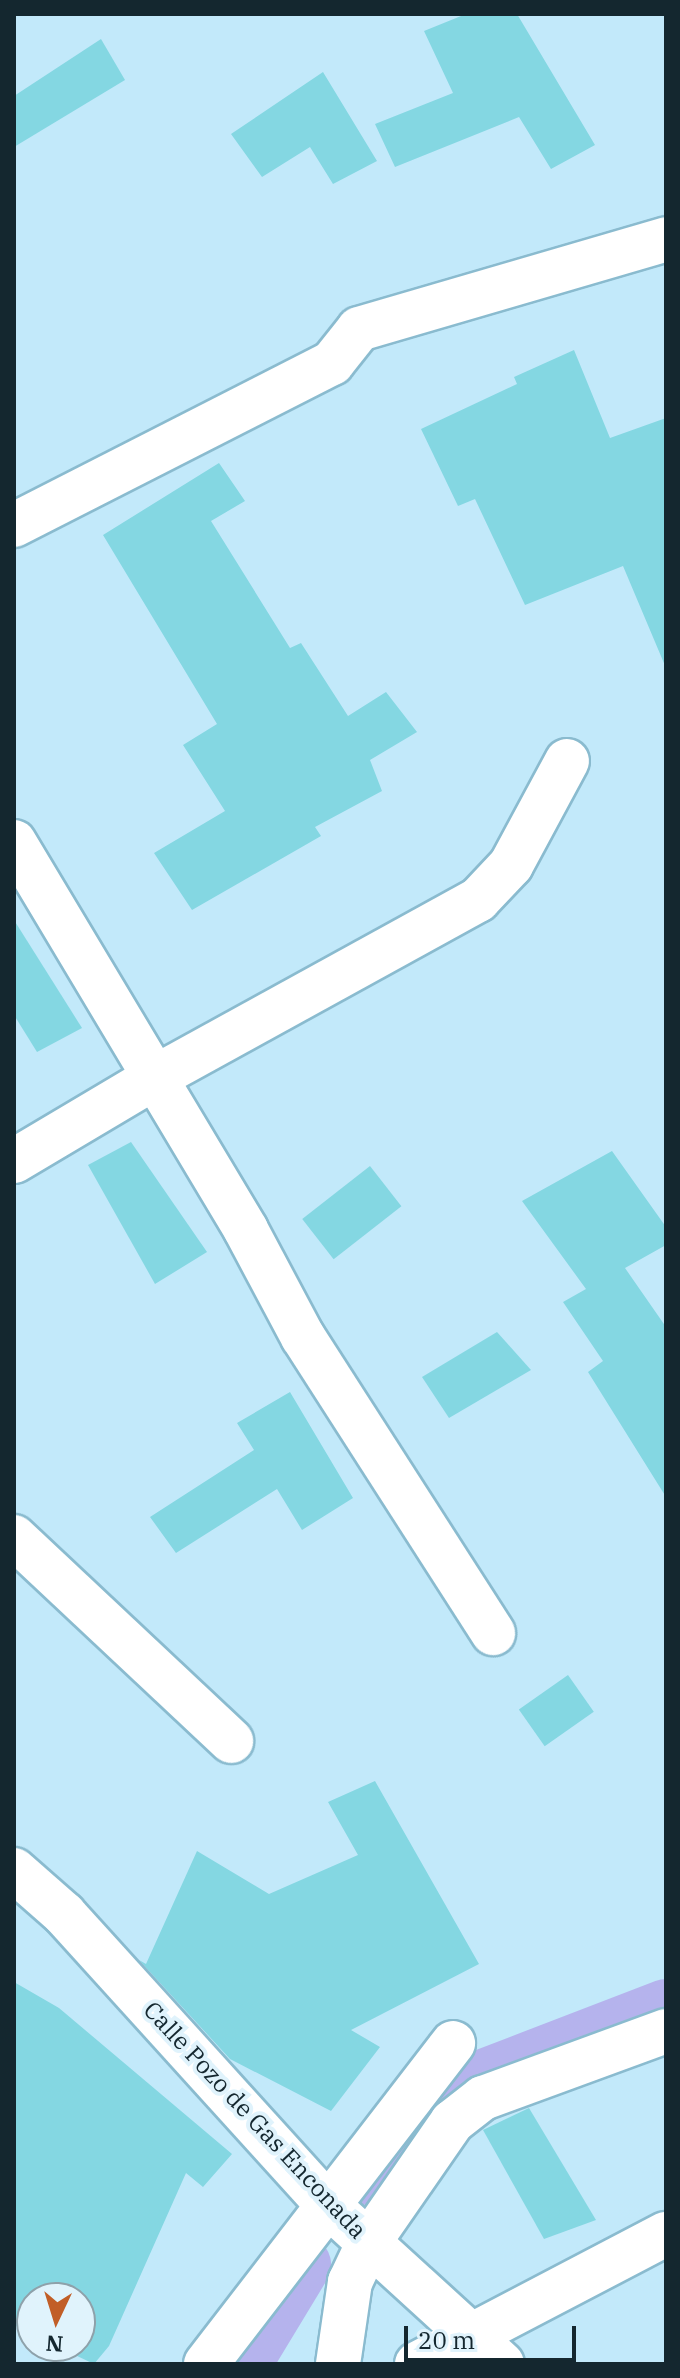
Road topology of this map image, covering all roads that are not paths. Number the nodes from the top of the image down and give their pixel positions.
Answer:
1 (666, 239) edge
2 (14, 525) edge
3 (567, 761) dead end
4 (14, 842) edge
5 (154, 1078) junction
6 (14, 1161) edge
7 (14, 1537) edge
8 (493, 1633) dead end
9 (231, 1741) dead end
10 (14, 1870) edge
11 (666, 2031) edge
12 (453, 2043) dead end
13 (330, 2207) junction
14 (666, 2234) edge
15 (369, 2242) junction
16 (468, 2334) junction
17 (206, 2364) edge
18 (338, 2364) edge
19 (417, 2364) edge
20 (502, 2364) edge

1 - 2 street
3 - 5 street
4 - 5 street
5 - 6 street
5 - 8 street
7 - 9 street
10 - 13 street, Calle Pozo de Gas Enconada
11 - 15 street
12 - 13 street
13 - 15 street, Calle Pozo de Gas Enconada
13 - 17 street
14 - 16 street
15 - 16 street, Calle Pozo de Gas Enconada
15 - 18 street
16 - 19 street
16 - 20 street, Calle Pozo de Gas Enconada

